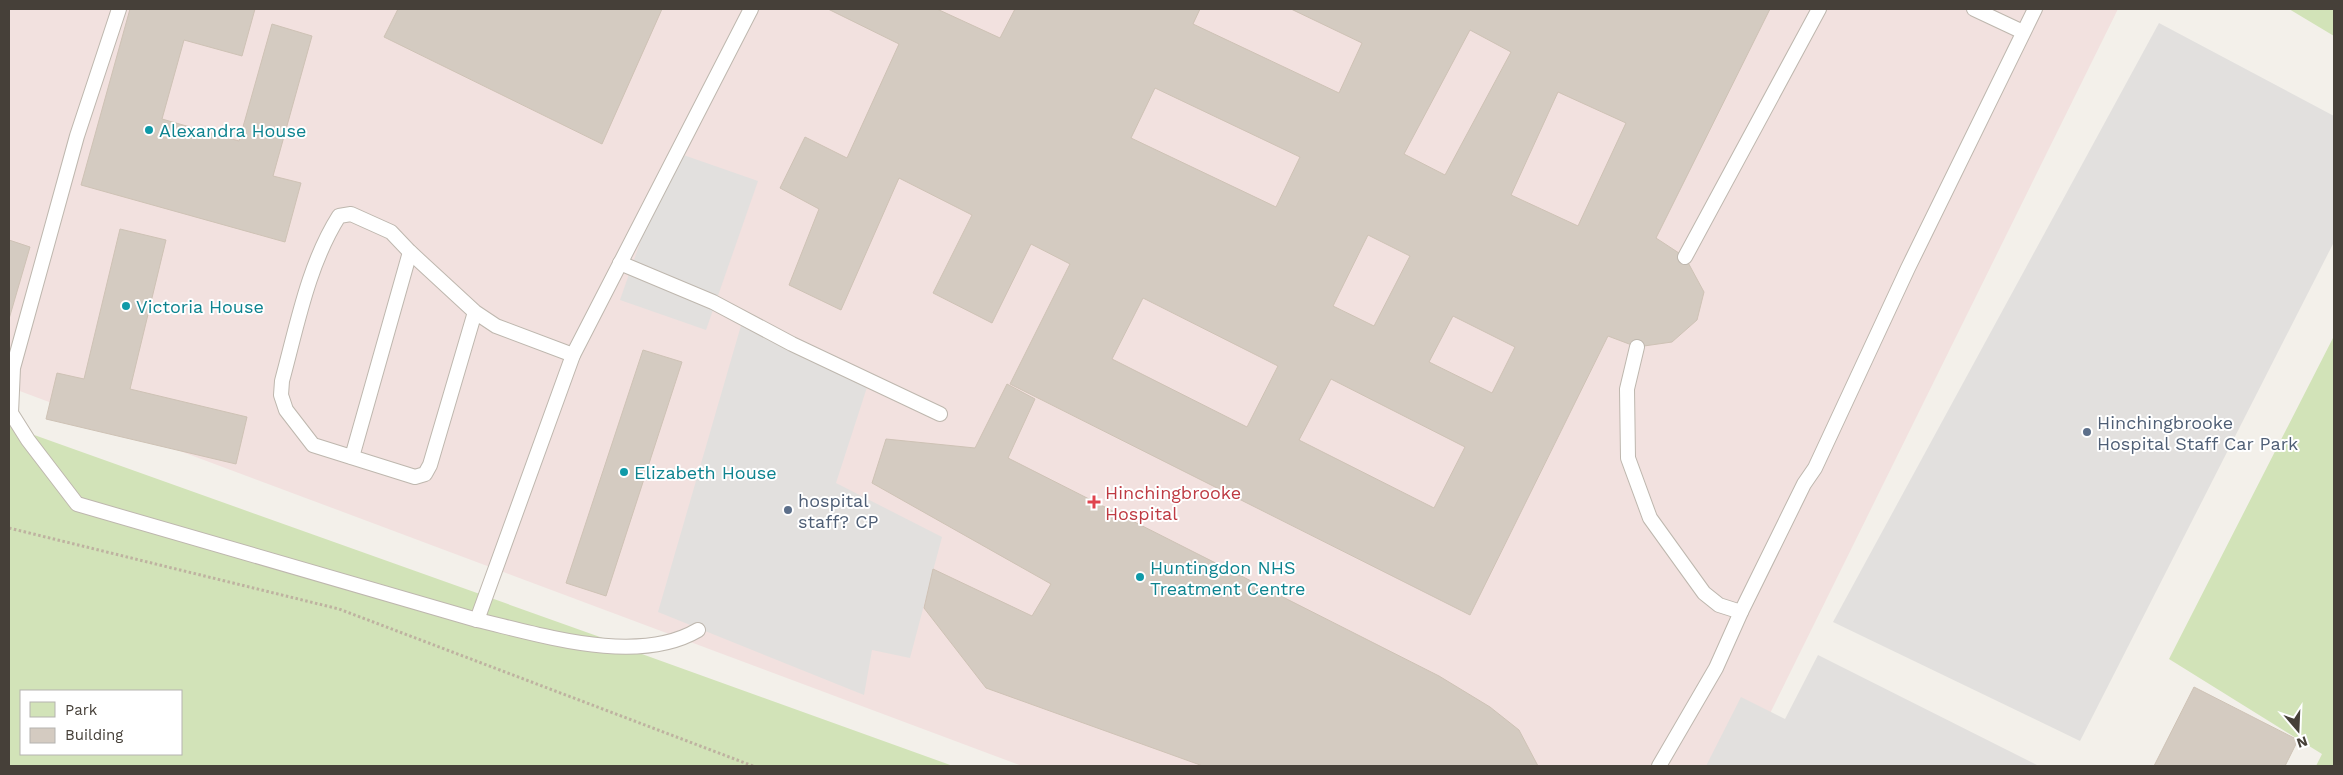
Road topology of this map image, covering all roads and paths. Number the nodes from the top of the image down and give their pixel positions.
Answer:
1 (119, 9) edge
2 (751, 9) edge
3 (1819, 9) edge
4 (1974, 9) edge
5 (2035, 9) edge
6 (2024, 32) junction
7 (410, 252) junction
8 (1686, 257) dead end
9 (620, 263) junction
10 (475, 312) junction
11 (1637, 347) dead end
12 (573, 355) junction
13 (940, 414) dead end
14 (352, 457) junction
15 (9, 528) edge
16 (1741, 612) junction
17 (478, 620) junction
18 (698, 630) dead end
19 (753, 766) edge
20 (1659, 766) edge

1 - 17 lane
2 - 9 lane
3 - 8 lane
4 - 6 lane
5 - 6 lane
6 - 16 lane
7 - 10 lane
7 - 14 lane
7 - 14 lane
9 - 12 lane
9 - 13 lane
10 - 12 lane
10 - 14 lane
11 - 16 lane
12 - 17 lane
15 - 19 path
16 - 20 lane
17 - 18 lane

